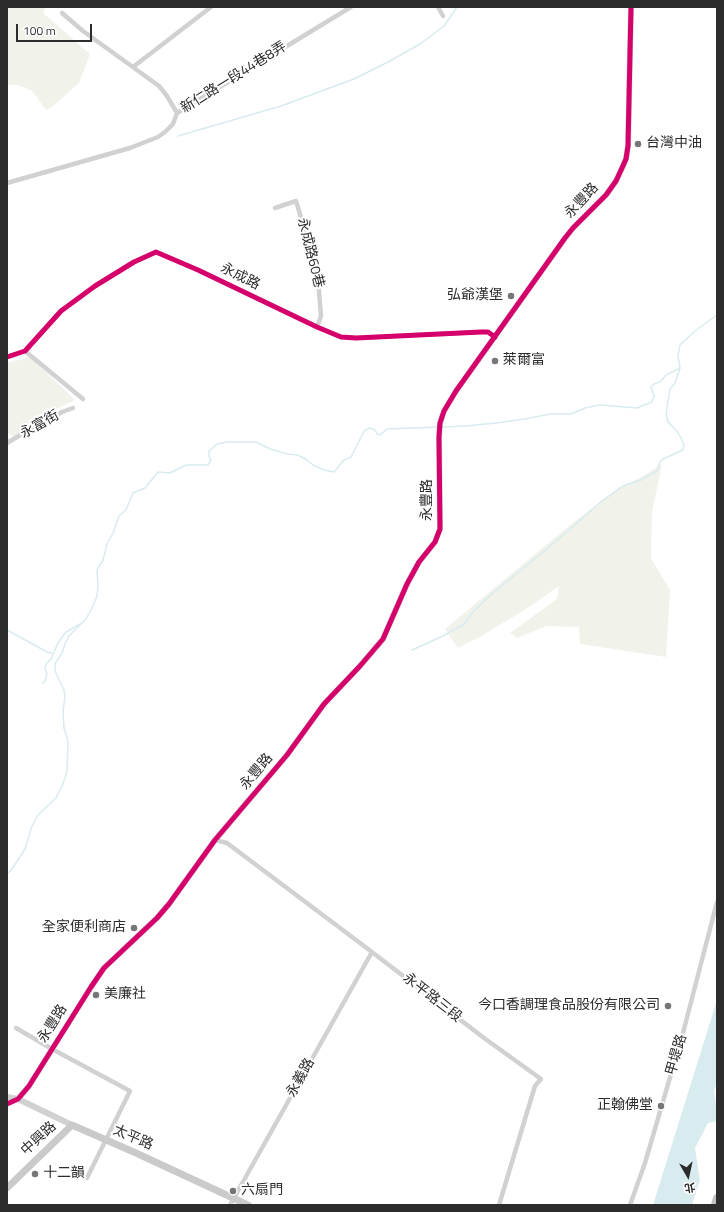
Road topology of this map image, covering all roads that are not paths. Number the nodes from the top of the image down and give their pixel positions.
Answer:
1 (211, 7) edge
2 (350, 7) edge
3 (438, 7) edge
4 (631, 7) edge
5 (62, 14) dead end
6 (443, 16) dead end
7 (133, 67) junction
8 (177, 113) junction
9 (7, 183) edge
10 (275, 208) dead end
11 (317, 327) junction
12 (495, 337) junction
13 (25, 350) junction
14 (7, 357) edge
15 (83, 399) dead end
16 (73, 408) dead end
17 (7, 443) edge
18 (216, 840) junction
19 (717, 902) edge
20 (372, 952) junction
21 (16, 1028) dead end
22 (52, 1049) junction
23 (7, 1097) edge
24 (18, 1098) junction
25 (7, 1104) edge
26 (72, 1125) junction
27 (105, 1140) junction
28 (87, 1178) dead end
29 (7, 1188) edge
30 (717, 1198) edge
31 (232, 1202) edge
32 (248, 1205) edge
33 (499, 1205) edge
34 (630, 1205) edge
35 (714, 1205) edge

1 - 7 street
2 - 8 street, 新仁路一段44巷8弄
3 - 6 street
4 - 12 street, 永豐路
5 - 7 street
7 - 8 street
8 - 9 street, 新仁路一段44巷8弄
10 - 11 street, 永成路60巷
11 - 12 street, 永成路
11 - 13 street, 永成路
12 - 18 street, 永豐路
13 - 14 street, 永成路
13 - 15 street
16 - 17 street, 永富街
18 - 20 street, 永平路三段
18 - 22 street, 永豐路
19 - 34 street, 甲堤路
20 - 31 street, 永義路
20 - 33 street, 永平路三段
21 - 22 street
22 - 24 street, 永豐路
22 - 27 street
23 - 24 street, 太平路
24 - 25 street
24 - 26 street, 太平路
26 - 27 main road, 太平路
26 - 29 main road, 中興路
27 - 28 street
27 - 31 main road, 太平路
30 - 35 highway
31 - 32 main road, 太平路

